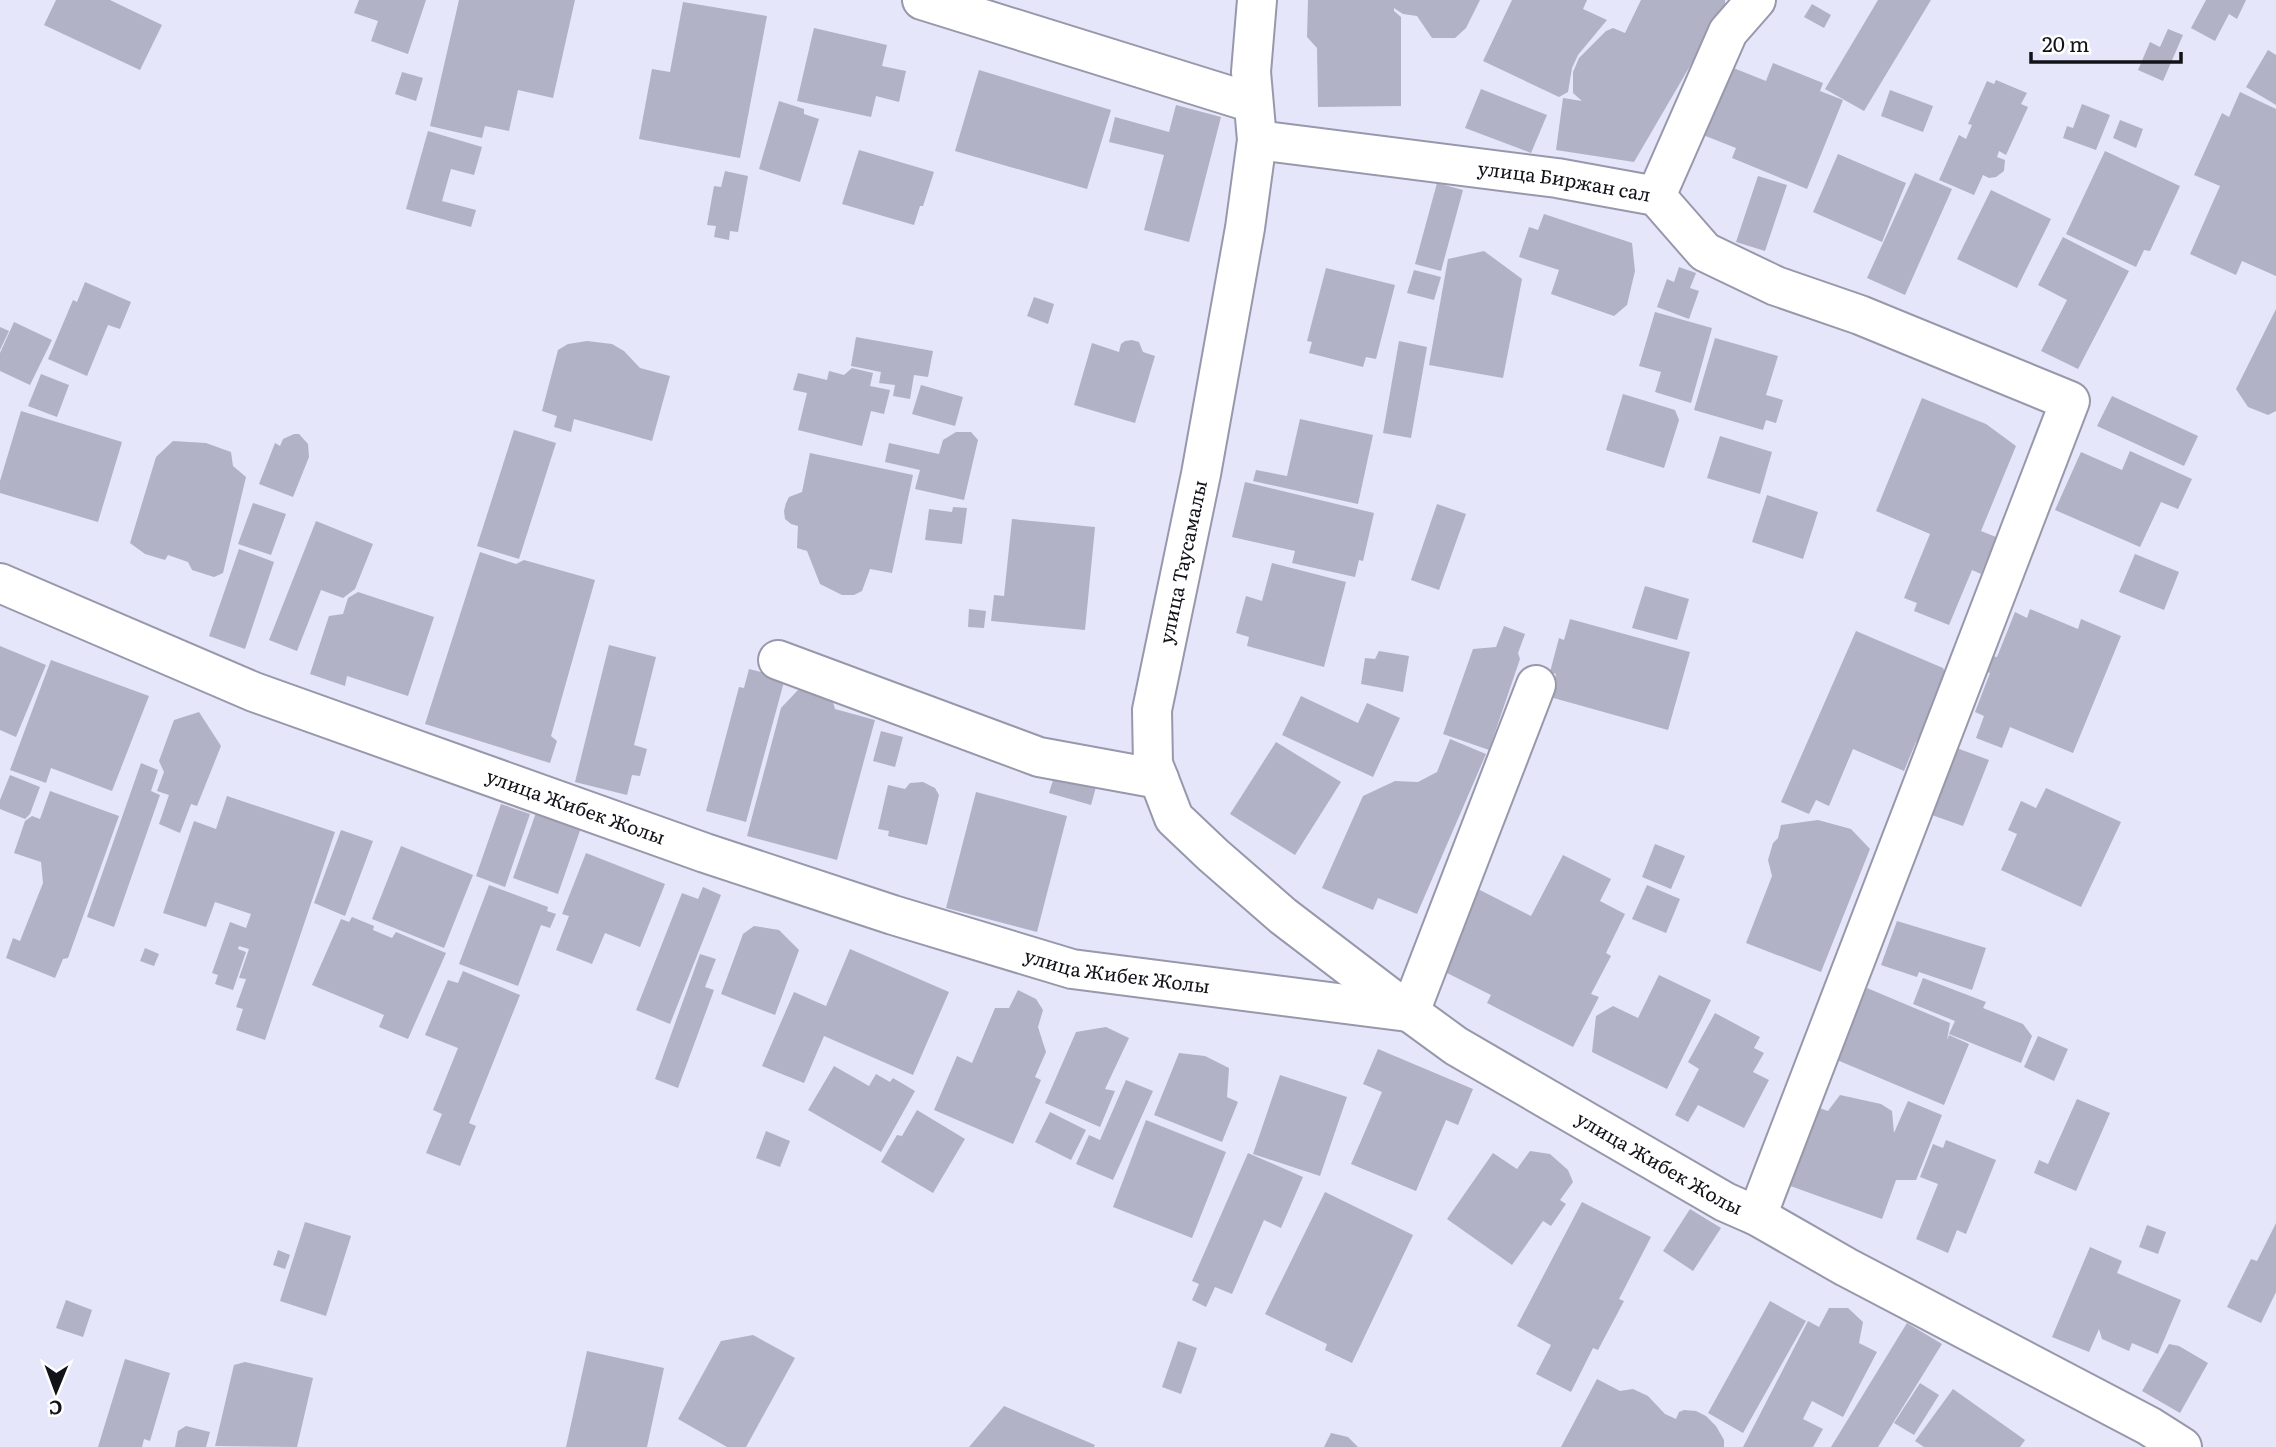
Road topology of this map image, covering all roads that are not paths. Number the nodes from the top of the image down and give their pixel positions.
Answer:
1 (922, 0) edge
2 (1257, 0) edge
3 (1755, 0) edge
4 (1253, 103) junction
5 (1258, 140) junction
6 (1656, 196) junction
7 (0, 583) edge
8 (778, 660) dead end
9 (1536, 685) dead end
10 (1159, 779) junction
11 (1410, 1012) junction
12 (1757, 1216) junction
13 (2182, 1447) edge

1 - 4 street
2 - 4 street, улица Таусамалы
3 - 6 street
4 - 5 street, улица Таусамалы
5 - 6 street, улица Биржан сал
5 - 10 street, улица Таусамалы
6 - 12 street, улица Биржан сал
7 - 11 street, улица Жибек Жолы
8 - 10 street
9 - 11 street
10 - 11 street, улица Таусамалы
11 - 12 street, улица Жибек Жолы
12 - 13 street, улица Жибек Жолы

